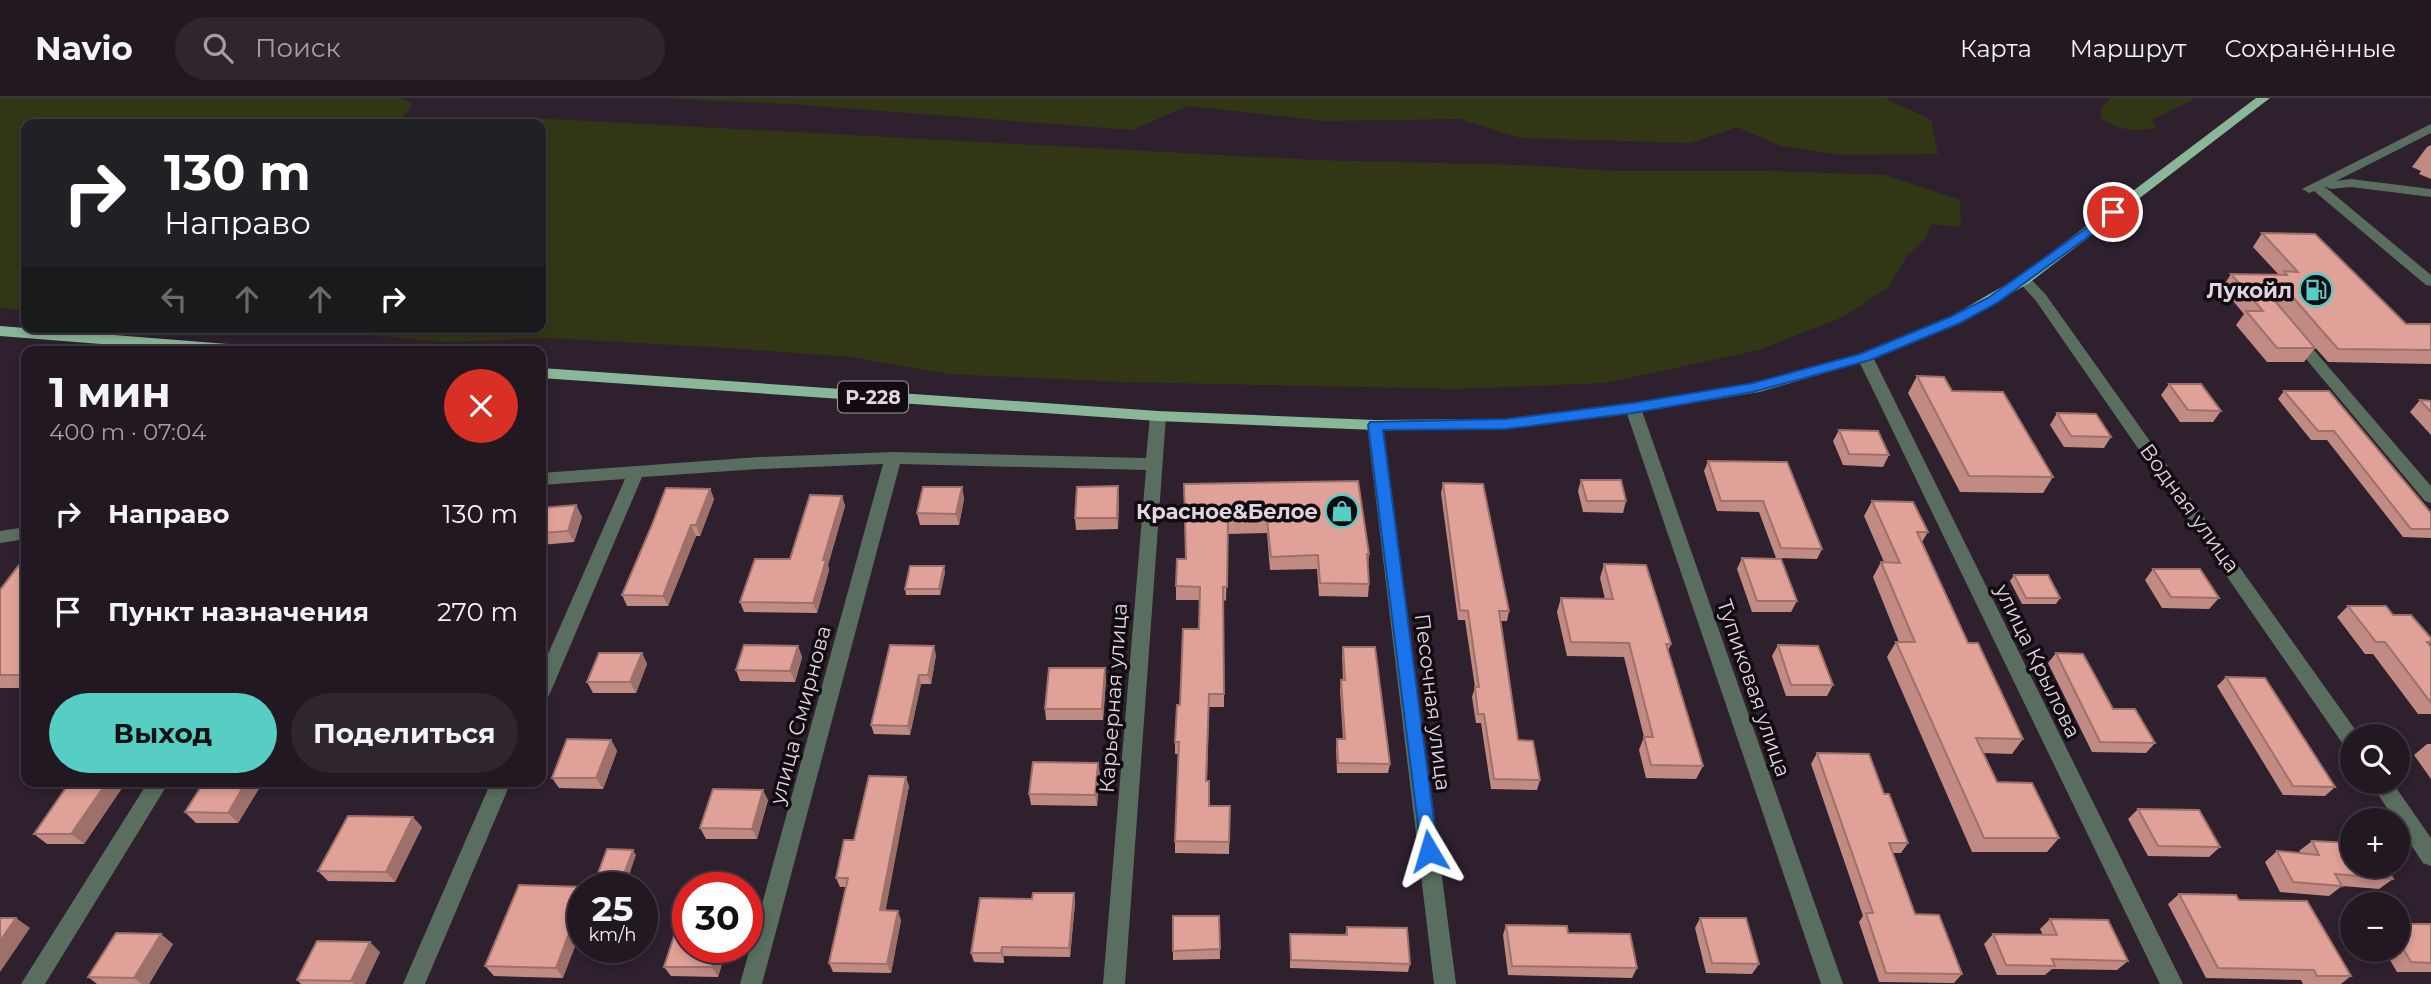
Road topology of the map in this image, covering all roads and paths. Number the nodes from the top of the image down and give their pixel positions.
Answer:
1 (2264, 98) edge
2 (2431, 128) edge
3 (2313, 188) junction
4 (2431, 193) edge
5 (2024, 280) junction
6 (2431, 282) edge
7 (2282, 322) edge
8 (0, 331) edge
9 (21, 333) edge
10 (25, 333) edge
11 (190, 346) edge
12 (1865, 357) junction
13 (546, 373) edge
14 (1633, 408) junction
15 (1158, 416) junction
16 (1375, 425) junction
17 (893, 458) junction
18 (1153, 464) junction
19 (636, 472) junction
20 (546, 479) edge
21 (2431, 497) edge
22 (21, 534) edge
23 (0, 537) edge
24 (546, 679) edge
25 (2340, 724) edge
26 (156, 787) edge
27 (499, 787) edge
28 (2389, 794) edge
29 (2431, 856) edge
30 (32, 984) edge
31 (414, 984) edge
32 (751, 984) edge
33 (1114, 984) edge
34 (1445, 984) edge
35 (1832, 984) edge
36 (2172, 984) edge

1 - 5 main road, Р-228
2 - 3 street
3 - 4 street
3 - 6 street
5 - 12 main road, Р-228
5 - 25 street, Водная улица
7 - 21 street
8 - 9 main road
10 - 11 main road
12 - 14 main road, Р-228
12 - 36 street, улица Крылова
13 - 15 main road, Р-228
14 - 16 main road, Р-228
14 - 35 street, Тупиковая улица
15 - 16 main road, Р-228
15 - 18 street, Карьерная улица
16 - 34 street, Песочная улица
17 - 18 street
17 - 19 street
17 - 32 street, улица Смирнова
18 - 33 street, Карьерная улица
19 - 20 street
19 - 24 street
22 - 23 street
26 - 30 street
27 - 31 street
28 - 29 street

